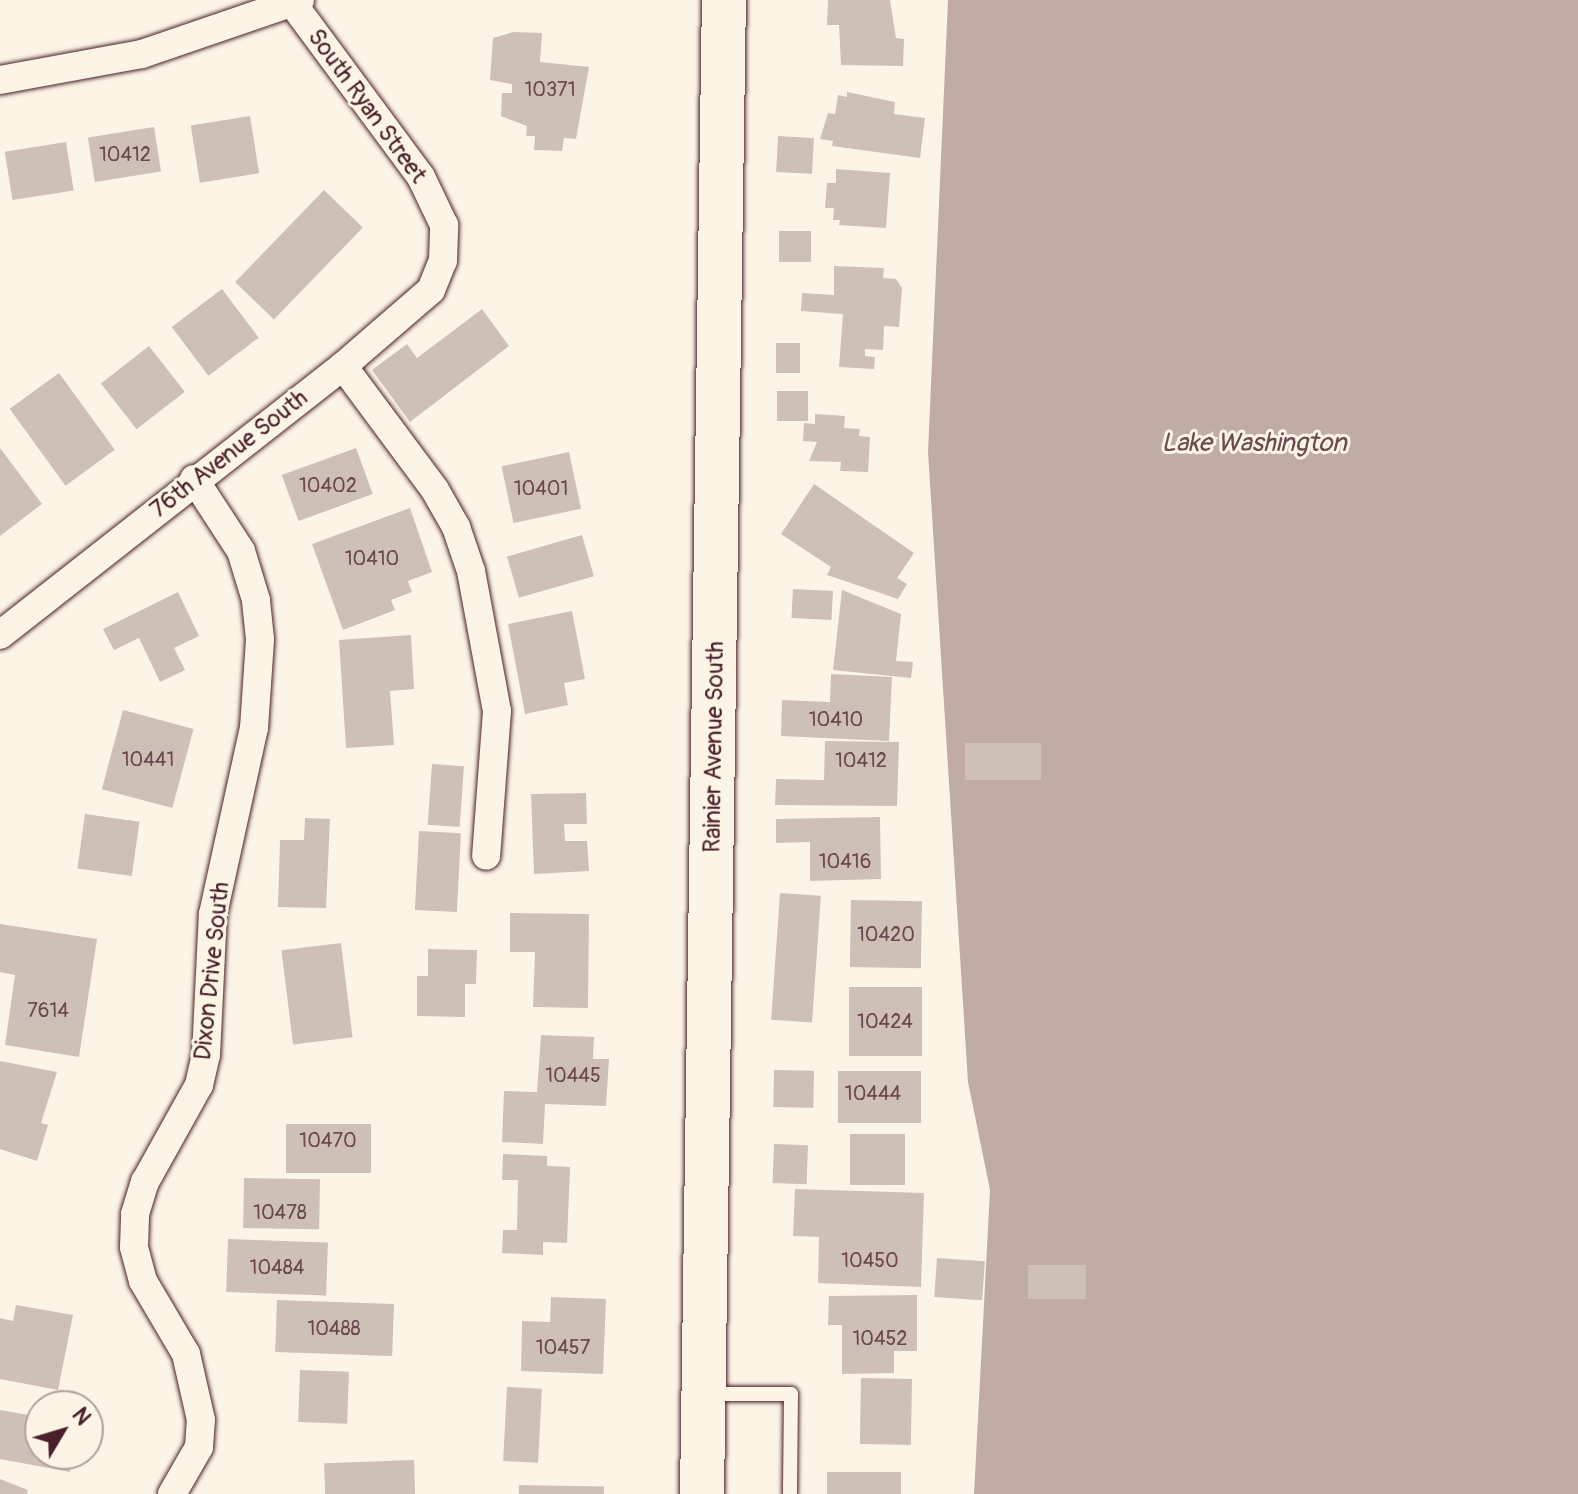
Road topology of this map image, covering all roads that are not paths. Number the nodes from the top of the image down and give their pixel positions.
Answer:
1 (724, 0) edge
2 (295, 2) edge
3 (0, 80) edge
4 (443, 261) joint
5 (343, 366) junction
6 (194, 479) junction
7 (0, 635) edge
8 (486, 856) dead end
9 (703, 1394) junction
10 (172, 1494) edge
11 (702, 1494) edge
12 (790, 1494) edge

1 - 9 main road, Rainier Avenue South
2 - 3 street
2 - 4 street, South Ryan Street
4 - 5 street, 76th Avenue South
5 - 6 street, 76th Avenue South
5 - 8 street
6 - 7 street, 76th Avenue South
6 - 10 street, Dixon Drive South
9 - 11 main road, Rainier Avenue South
9 - 12 lane

